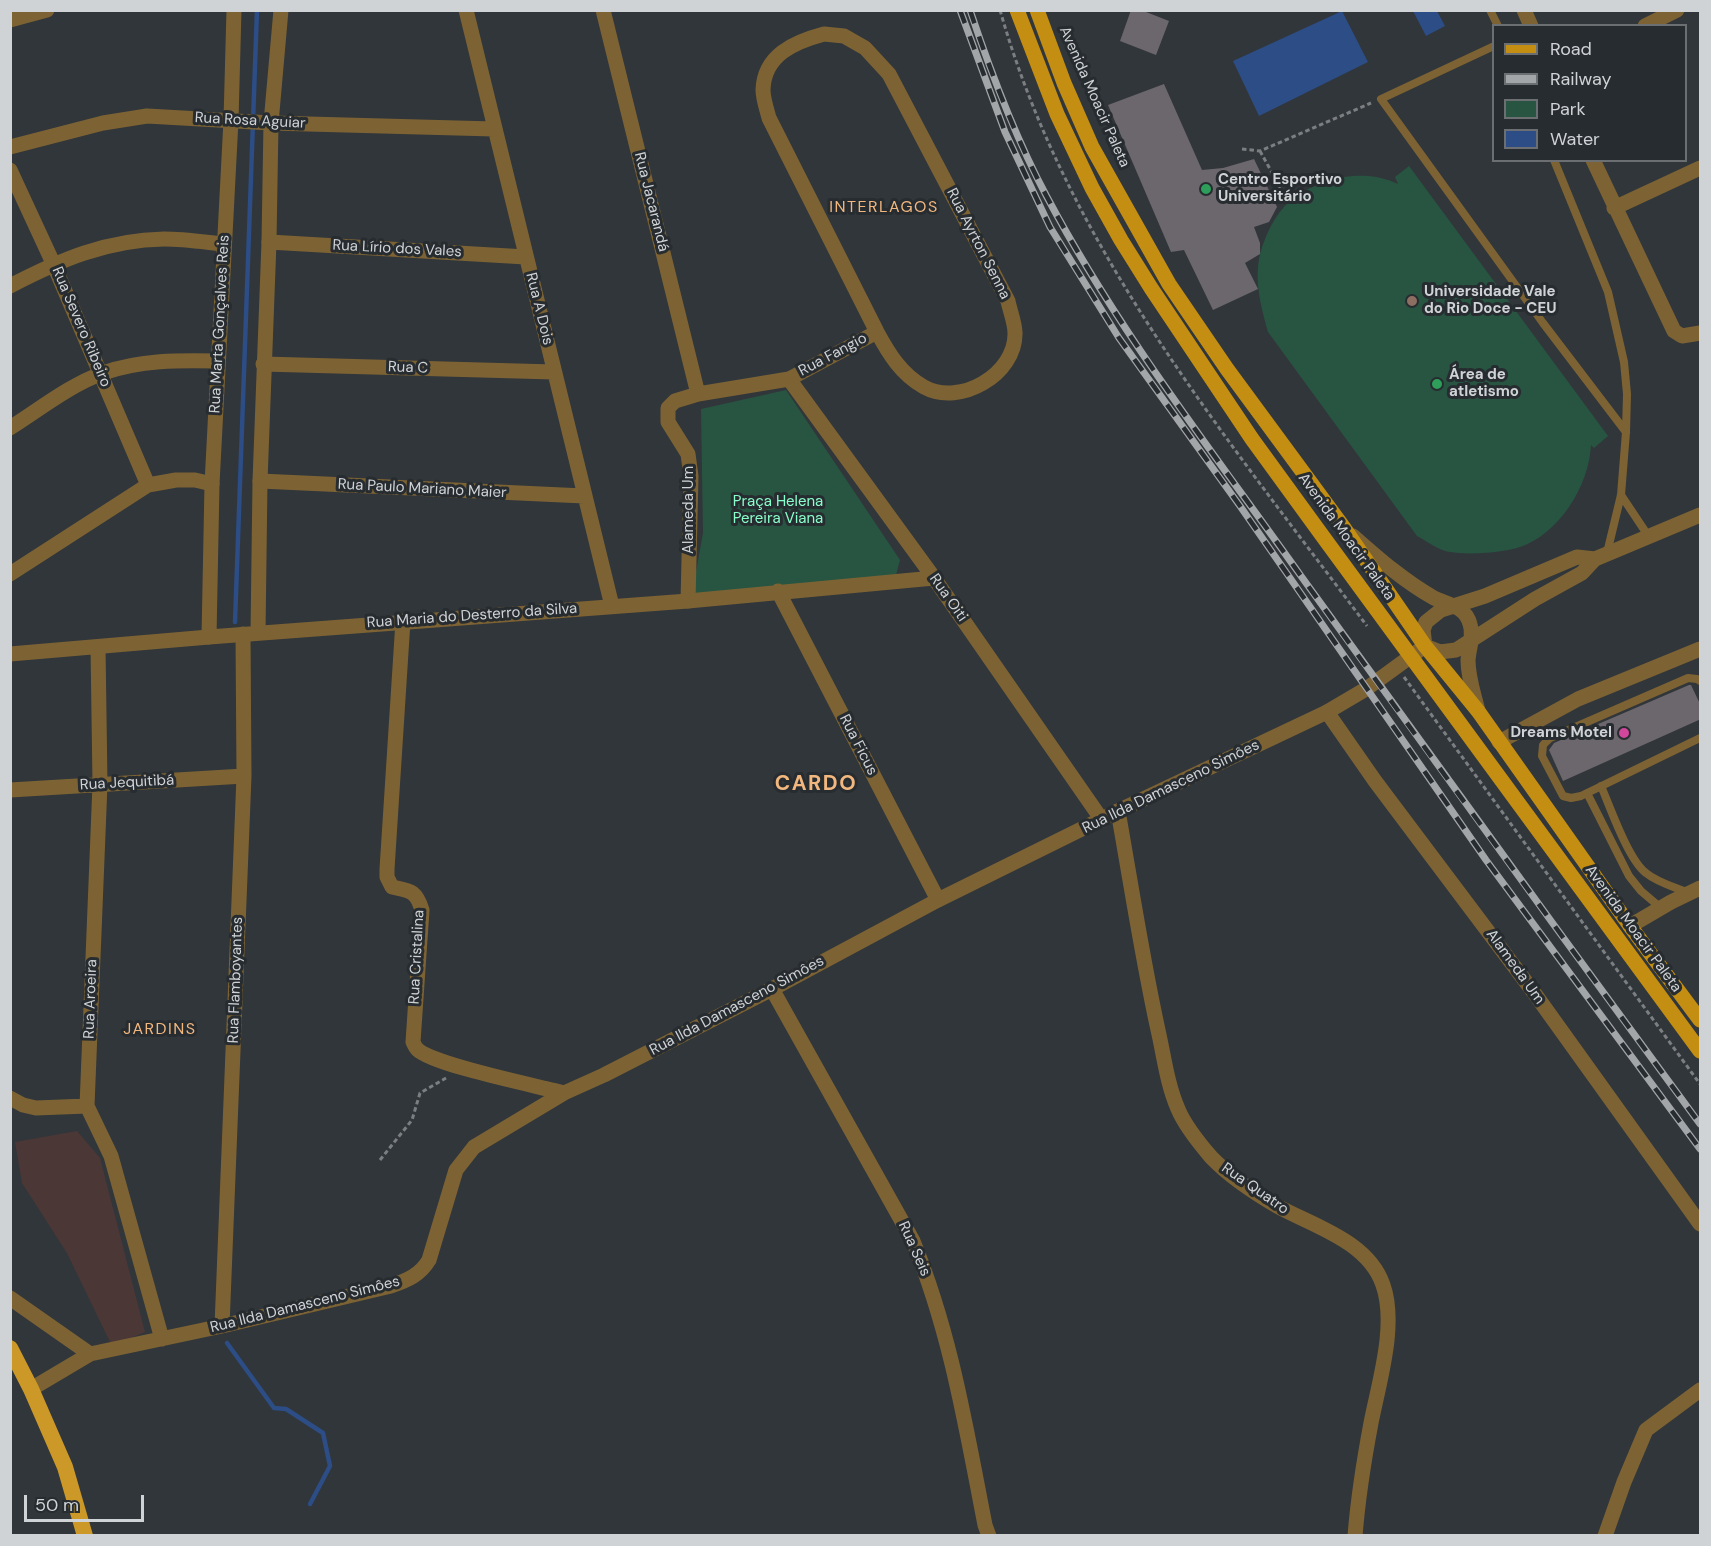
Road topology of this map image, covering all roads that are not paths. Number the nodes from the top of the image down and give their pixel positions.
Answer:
1 (46, 10) edge
2 (234, 10) edge
3 (281, 10) edge
4 (466, 10) edge
5 (603, 10) edge
6 (1017, 10) edge
7 (1037, 10) edge
8 (1490, 10) edge
9 (1524, 10) edge
10 (1677, 10) edge
11 (10, 20) edge
12 (1497, 24) edge
13 (1530, 24) edge
14 (1649, 24) edge
15 (1492, 47) edge
16 (231, 120) junction
17 (271, 123) junction
18 (494, 129) junction
19 (10, 147) edge
20 (1555, 162) edge
21 (1594, 162) edge
22 (1701, 168) edge
23 (10, 170) edge
24 (1614, 208) junction
25 (269, 242) junction
26 (224, 244) junction
27 (526, 257) junction
28 (53, 263) junction
29 (10, 286) edge
30 (877, 332) junction
31 (1701, 333) edge
32 (218, 361) junction
33 (263, 364) junction
34 (554, 372) junction
35 (101, 374) junction
36 (789, 379) junction
37 (698, 394) junction
38 (10, 428) edge
39 (1626, 432) junction
40 (260, 481) junction
41 (212, 484) junction
42 (148, 485) junction
43 (1621, 495) junction
44 (584, 496) junction
45 (1701, 515) edge
46 (1344, 528) junction
47 (1649, 537) junction
48 (1601, 557) junction
49 (10, 574) edge
50 (934, 578) junction
51 (778, 591) junction
52 (688, 601) junction
53 (612, 606) junction
54 (1453, 606) junction
55 (403, 621) junction
56 (250, 633) junction
57 (209, 637) junction
58 (1471, 641) junction
59 (1425, 646) junction
60 (98, 647) junction
61 (1701, 649) edge
62 (10, 654) edge
63 (1411, 656) junction
64 (1701, 681) edge
65 (1478, 711) junction
66 (1327, 712) junction
67 (1701, 738) edge
68 (1498, 742) junction
69 (243, 776) junction
70 (100, 784) junction
71 (1601, 786) junction
72 (10, 790) edge
73 (1587, 793) junction
74 (1118, 811) junction
75 (1102, 820) junction
76 (1695, 890) edge
77 (938, 900) junction
78 (1660, 908) junction
79 (1630, 926) junction
80 (772, 988) junction
81 (1701, 1020) edge
82 (1701, 1051) edge
83 (564, 1093) junction
84 (10, 1098) edge
85 (87, 1106) junction
86 (1701, 1224) edge
87 (10, 1298) edge
88 (222, 1326) junction
89 (162, 1339) junction
90 (10, 1348) edge
91 (90, 1354) junction
92 (31, 1389) junction
93 (1701, 1390) edge
94 (86, 1536) edge
95 (989, 1536) edge
96 (1355, 1536) edge
97 (1605, 1536) edge

1 - 11 street
2 - 16 street, Rua Marta Gonçalves Reis
3 - 17 street
4 - 18 street, Rua A Dois
5 - 37 street, Rua Jacarandá
6 - 63 main road, Avenida Moacir Paleta
7 - 46 main road, Avenida Moacir Paleta
8 - 12 lane
9 - 13 street
10 - 14 street
15 - 39 lane
16 - 17 street, Rua Rosa Aguiar
16 - 19 street, Rua Rosa Aguiar
16 - 26 street, Rua Marta Gonçalves Reis
17 - 18 street, Rua Rosa Aguiar
17 - 25 street
18 - 27 street, Rua A Dois
20 - 39 lane
21 - 24 street
22 - 24 street
23 - 28 street, Rua Severo Ribeiro
24 - 31 street
25 - 27 street, Rua Lírio dos Vales
25 - 33 street
26 - 28 street
26 - 32 street, Rua Marta Gonçalves Reis
27 - 34 street, Rua A Dois
28 - 29 street
28 - 35 street, Rua Severo Ribeiro
30 - 30 street, Rua Ayrton Senna
30 - 36 street, Rua Fangio
32 - 35 street
32 - 41 street, Rua Marta Gonçalves Reis
33 - 34 street, Rua C
33 - 40 street
34 - 44 street, Rua A Dois
35 - 38 street
35 - 42 street, Rua Severo Ribeiro
36 - 37 street, Alameda Um
36 - 50 street, Rua Oiti
37 - 52 street, Alameda Um
39 - 43 lane
40 - 44 street, Rua Paulo Mariano Maier
40 - 56 street
41 - 42 street
41 - 57 street, Rua Marta Gonçalves Reis
42 - 49 street
43 - 47 lane
43 - 48 lane
44 - 53 street, Rua A Dois
45 - 47 street
46 - 54 street
46 - 59 main road, Avenida Moacir Paleta
47 - 48 street
48 - 54 street
48 - 58 street
50 - 51 street, Rua Maria do Desterro da Silva
50 - 75 street, Rua Oiti
51 - 52 street, Rua Maria do Desterro da Silva
51 - 77 street, Rua Ficus
52 - 53 street, Rua Maria do Desterro da Silva
53 - 55 street, Rua Maria do Desterro da Silva
54 - 58 street
54 - 59 street
55 - 56 street, Rua Maria do Desterro da Silva
55 - 83 street, Rua Cristalina
56 - 57 street, Rua Maria do Desterro da Silva
56 - 69 street, Rua Flamboyantes
57 - 60 street, Rua Maria do Desterro da Silva
58 - 59 street
58 - 65 street
59 - 63 street, Rua Ilda Damasceno Simôes
59 - 65 main road, Avenida Moacir Paleta
60 - 62 street, Rua Maria do Desterro da Silva
60 - 70 street, Rua Aroeira
61 - 68 street
63 - 66 street, Rua Ilda Damasceno Simôes
63 - 82 main road, Avenida Moacir Paleta
64 - 73 lane
65 - 68 main road, Avenida Moacir Paleta
66 - 74 street, Rua Ilda Damasceno Simôes
66 - 86 street, Alameda Um
67 - 71 lane
68 - 79 main road, Avenida Moacir Paleta
69 - 70 street, Rua Jequitibá
69 - 88 street, Rua Flamboyantes
70 - 72 street, Rua Jequitibá
70 - 85 street, Rua Aroeira
71 - 73 lane
71 - 76 lane
73 - 78 lane
74 - 75 street, Rua Ilda Damasceno Simôes
74 - 96 street, Rua Quatro
75 - 77 street, Rua Ilda Damasceno Simôes
76 - 78 street
77 - 80 street, Rua Ilda Damasceno Simôes
78 - 79 street
79 - 81 main road, Avenida Moacir Paleta
80 - 83 street, Rua Ilda Damasceno Simôes
80 - 95 street, Rua Seis
83 - 88 street, Rua Ilda Damasceno Simôes
84 - 85 street
85 - 89 street, Rua Aroeira
87 - 91 street
88 - 89 street, Rua Ilda Damasceno Simôes
89 - 91 street, Rua Ilda Damasceno Simôes
90 - 92 highway
91 - 92 street, Rua Ilda Damasceno Simôes
92 - 94 highway
93 - 97 street

